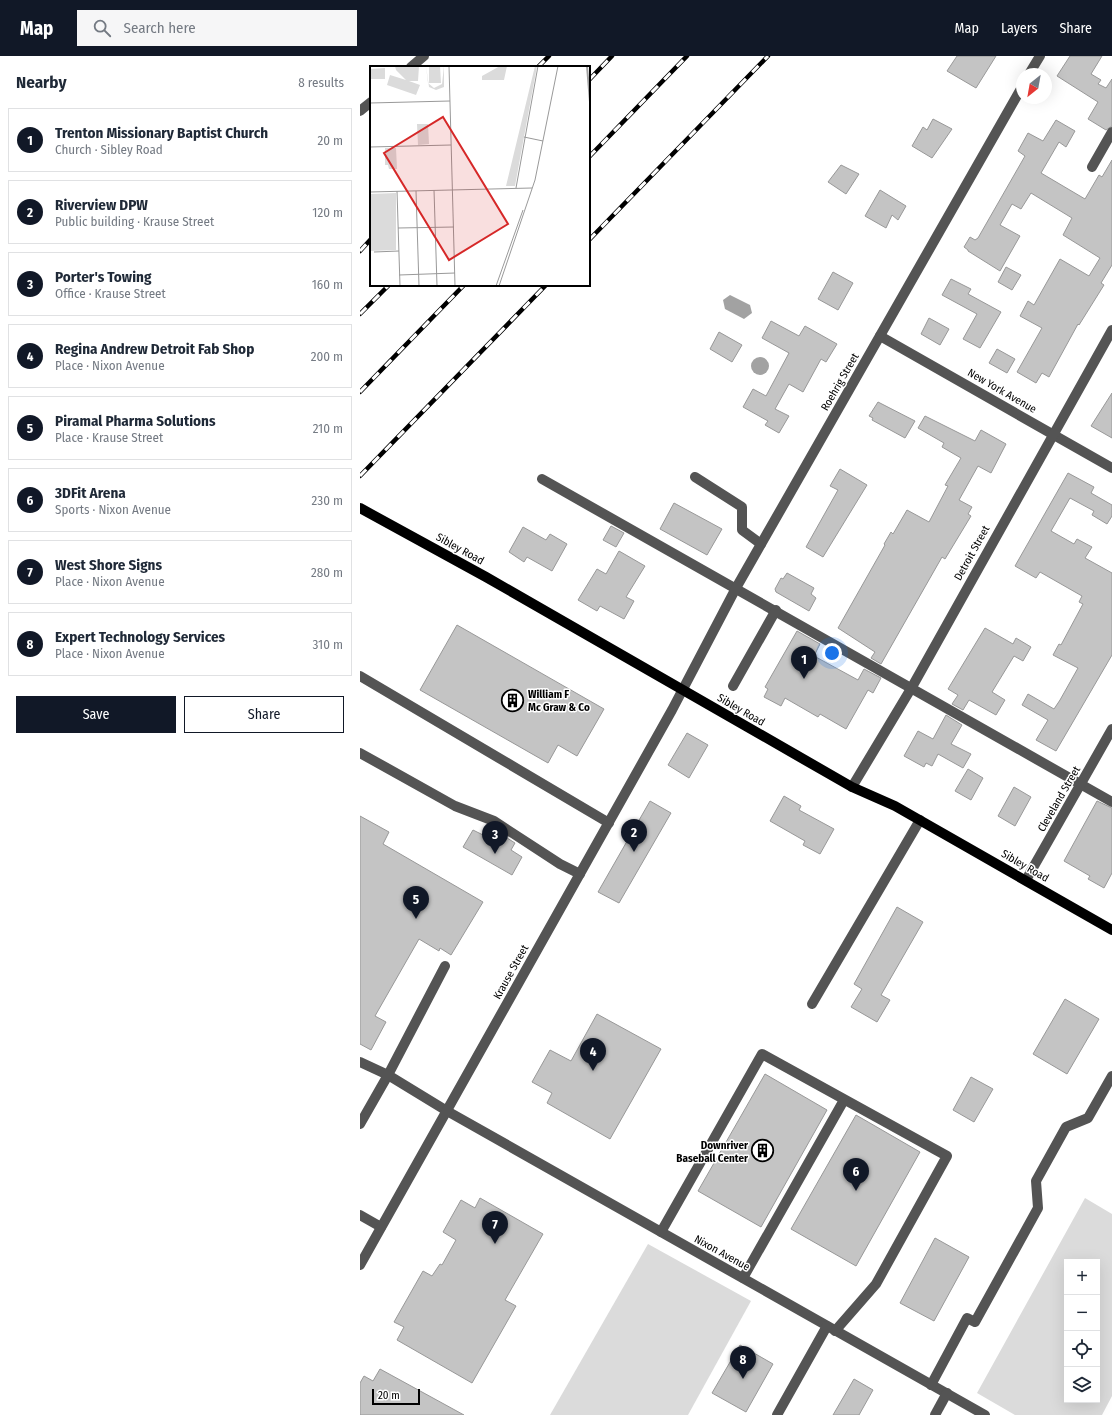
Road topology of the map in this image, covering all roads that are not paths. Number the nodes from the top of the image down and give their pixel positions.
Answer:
1 (424, 56) edge
2 (1040, 56) edge
3 (412, 66) edge
4 (1033, 68) edge
5 (1016, 98) edge
6 (370, 103) edge
7 (360, 111) edge
8 (1112, 132) edge
9 (1092, 167) dead end
10 (1112, 330) edge
11 (880, 336) junction
12 (1053, 434) junction
13 (1112, 468) edge
14 (695, 477) dead end
15 (542, 479) dead end
16 (360, 508) edge
17 (761, 544) junction
18 (736, 588) junction
19 (776, 610) junction
20 (360, 676) edge
21 (733, 686) dead end
22 (912, 687) junction
23 (682, 691) junction
24 (1112, 729) edge
25 (360, 754) edge
26 (1081, 784) junction
27 (852, 787) junction
28 (1112, 802) edge
29 (920, 820) junction
30 (609, 823) junction
31 (580, 874) junction
32 (1026, 880) junction
33 (1112, 930) edge
34 (445, 966) dead end
35 (812, 1004) dead end
36 (360, 1062) edge
37 (388, 1075) junction
38 (1112, 1076) edge
39 (844, 1100) junction
40 (447, 1111) junction
41 (360, 1124) edge
42 (360, 1215) edge
43 (381, 1227) junction
44 (661, 1232) junction
45 (360, 1265) edge
46 (743, 1278) junction
47 (831, 1328) junction
48 (931, 1385) junction
49 (947, 1394) junction
50 (777, 1415) edge
51 (935, 1415) edge
52 (985, 1415) edge

1 - 3 street
2 - 4 street
5 - 11 street, Roehrig Street
6 - 7 street
8 - 9 street
10 - 12 street, Detroit Street
11 - 12 street, New York Avenue
11 - 17 street, Roehrig Street
12 - 13 street, New York Avenue
12 - 22 street, Detroit Street
14 - 17 street
15 - 18 street
16 - 23 main road, Sibley Road
17 - 18 street, Roehrig Street
18 - 19 street
18 - 23 street, Roehrig Street
19 - 21 street
19 - 22 street
20 - 30 street
22 - 26 street
22 - 27 street, Detroit Street
23 - 27 main road, Sibley Road
23 - 30 street, Krause Street
24 - 26 street, Cleveland Street
25 - 31 street
26 - 28 street
26 - 32 street, Cleveland Street
27 - 29 main road, Sibley Road
29 - 32 main road, Sibley Road
29 - 35 street
30 - 31 street, Krause Street
31 - 40 street, Krause Street
32 - 33 main road, Sibley Road
34 - 37 street
36 - 37 street, Nixon Avenue
37 - 40 street, Nixon Avenue
37 - 41 street
38 - 48 street
39 - 44 street
39 - 46 street
39 - 47 street
40 - 43 street, Krause Street
40 - 44 street, Nixon Avenue
42 - 43 street
43 - 45 street, Krause Street
44 - 46 street, Nixon Avenue
46 - 47 street, Nixon Avenue
47 - 48 street, Nixon Avenue
47 - 50 street
48 - 49 street, Nixon Avenue
49 - 51 street
49 - 52 street, Nixon Avenue

